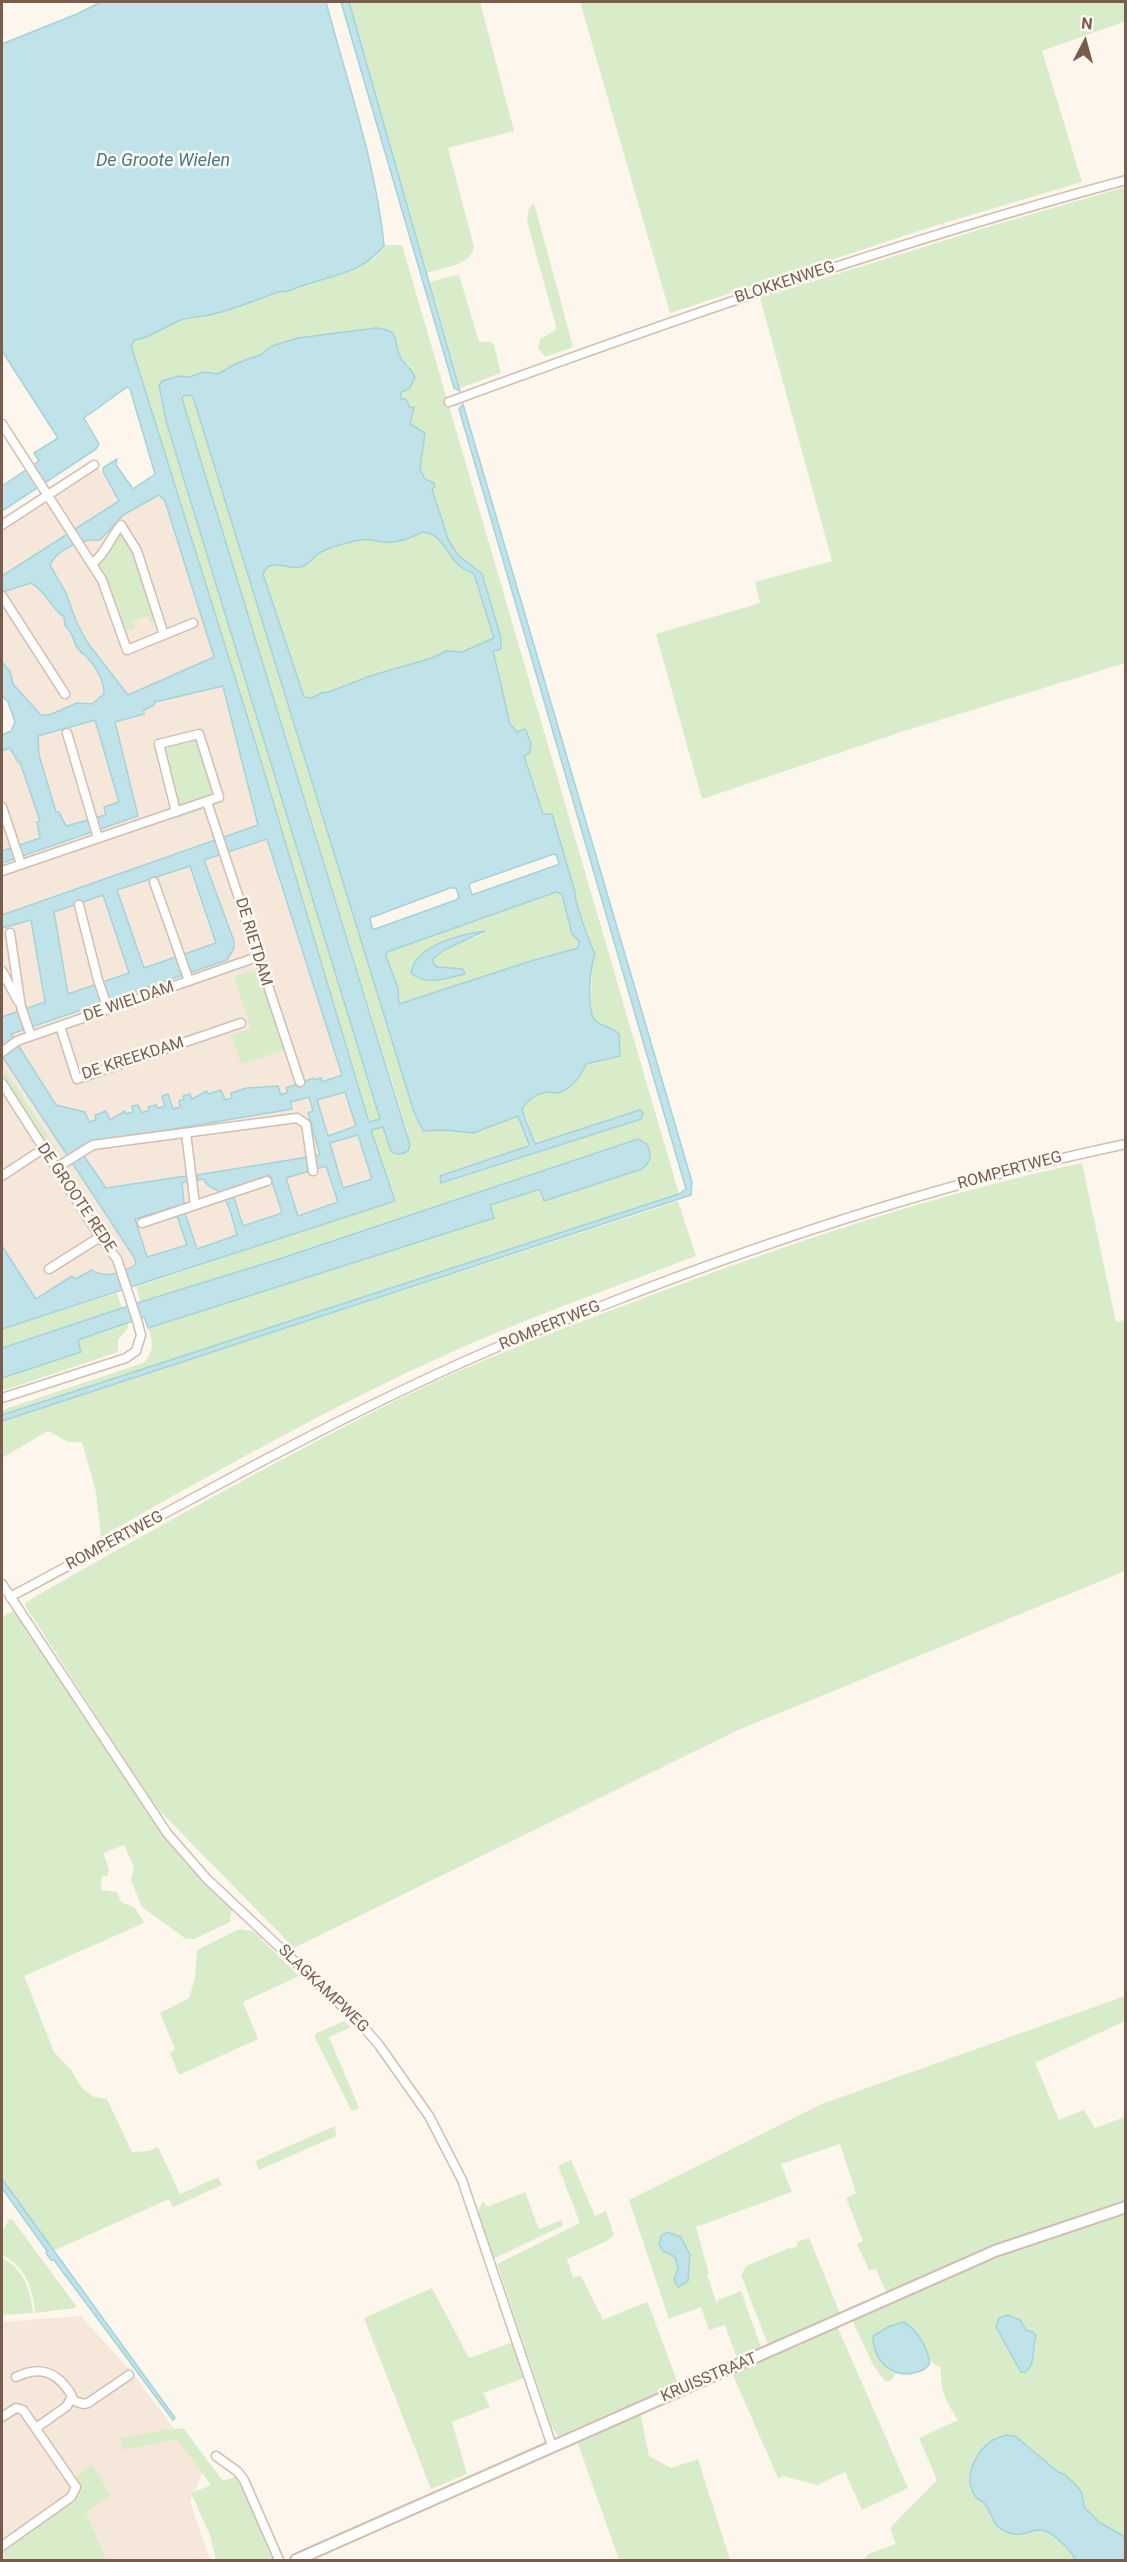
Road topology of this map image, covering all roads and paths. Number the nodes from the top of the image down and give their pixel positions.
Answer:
1 (1125, 180) edge
2 (449, 402) dead end
3 (2, 424) edge
4 (94, 465) dead end
5 (45, 491) junction
6 (2, 525) edge
7 (93, 563) junction
8 (2, 596) edge
9 (194, 624) dead end
10 (164, 635) junction
11 (65, 694) dead end
12 (67, 733) dead end
13 (207, 802) junction
14 (2, 807) edge
15 (176, 812) junction
16 (97, 835) junction
17 (20, 862) junction
18 (2, 871) edge
19 (154, 882) dead end
20 (79, 905) dead end
21 (10, 933) dead end
22 (260, 956) junction
23 (2, 971) edge
24 (188, 978) junction
25 (107, 1006) junction
26 (21, 1007) junction
27 (241, 1023) dead end
28 (60, 1026) junction
29 (30, 1033) junction
30 (2, 1052) edge
31 (300, 1082) dead end
32 (2, 1083) edge
33 (303, 1110) dead end
34 (301, 1119) junction
35 (186, 1133) junction
36 (1125, 1144) edge
37 (43, 1149) junction
38 (56, 1168) junction
39 (313, 1171) dead end
40 (2, 1176) edge
41 (267, 1181) dead end
42 (192, 1206) junction
43 (142, 1223) dead end
44 (100, 1237) junction
45 (49, 1269) dead end
46 (2, 1398) edge
47 (2, 1584) edge
48 (10, 1597) junction
49 (1125, 2207) edge
50 (129, 2375) dead end
51 (16, 2377) dead end
52 (72, 2400) junction
53 (2, 2417) edge
54 (36, 2428) junction
55 (552, 2446) junction
56 (216, 2456) dead end
57 (2, 2546) edge
58 (279, 2560) edge
59 (296, 2560) edge

1 - 2 street, BLOKKENWEG
3 - 5 street
4 - 5 street
5 - 6 street
5 - 7 street
7 - 10 street
7 - 10 street
8 - 11 street
9 - 10 street
12 - 16 street
13 - 15 street
13 - 15 street
13 - 22 street, DE RIETDAM
14 - 17 street
15 - 16 street
16 - 17 street
17 - 18 street
19 - 24 street
20 - 25 street
21 - 26 street
22 - 24 street, DE WIELDAM
22 - 31 street, DE RIETDAM
23 - 26 street
24 - 25 street, DE WIELDAM
25 - 28 street, DE WIELDAM
26 - 29 street
27 - 28 street, DE KREEKDAM
28 - 29 street, DE WIELDAM
29 - 30 street, DE WIELDAM
32 - 37 street, DE GROOTE REDE
33 - 34 street
34 - 35 street
34 - 39 street
35 - 38 street
35 - 42 street
36 - 48 street, ROMPERTWEG
37 - 38 street, DE GROOTE REDE
37 - 40 street
38 - 44 street, DE GROOTE REDE
41 - 42 street
42 - 43 street
44 - 45 street
44 - 46 street, DE GROOTE REDE
47 - 48 street, SLAGKAMPWEG
48 - 55 street, SLAGKAMPWEG
49 - 55 street, KRUISSTRAAT
50 - 52 street
51 - 52 street
52 - 54 street
53 - 54 street
54 - 57 street
55 - 59 street, KRUISSTRAAT
56 - 58 street

